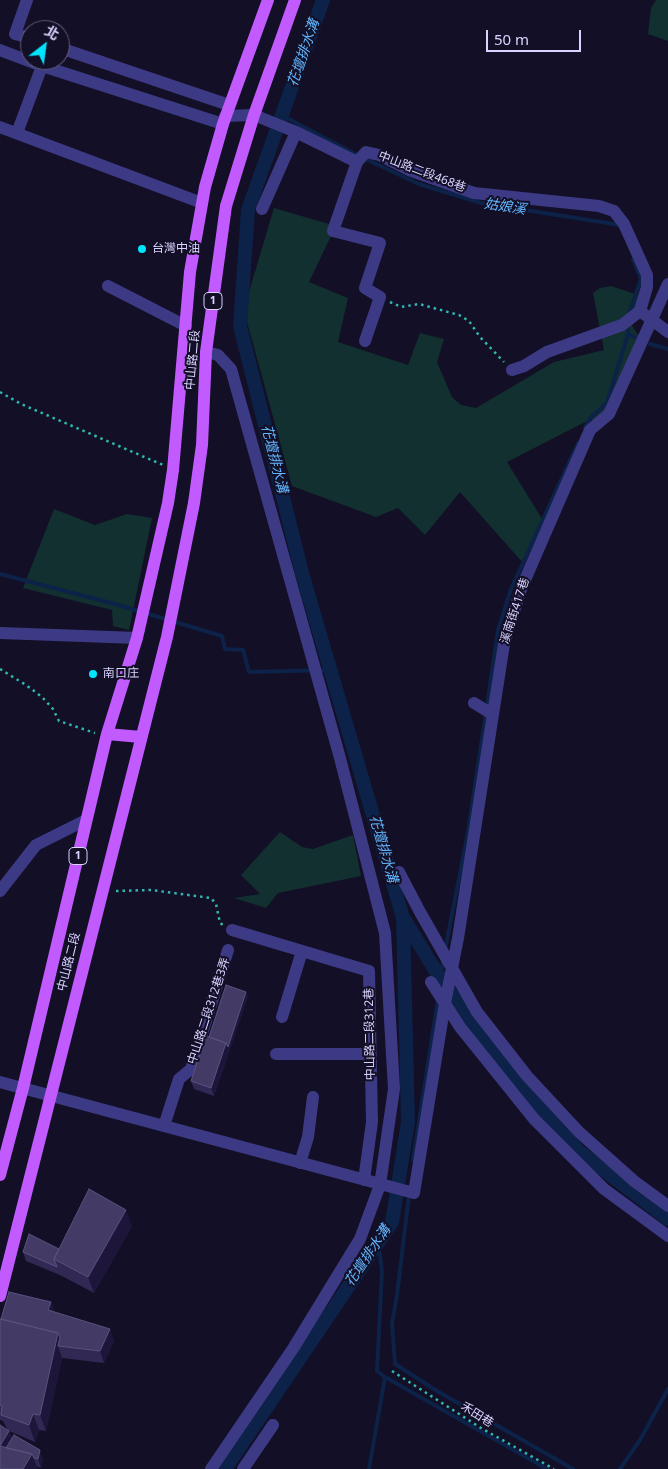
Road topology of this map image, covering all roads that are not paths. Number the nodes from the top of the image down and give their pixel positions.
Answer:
1 (27, 0) edge
2 (268, 0) edge
3 (295, 0) edge
4 (20, 35) edge
5 (0, 50) edge
6 (70, 52) edge
7 (20, 58) edge
8 (41, 70) edge
9 (57, 70) edge
10 (226, 115) junction
11 (254, 115) junction
12 (0, 127) edge
13 (296, 132) junction
14 (17, 133) junction
15 (357, 162) junction
16 (202, 202) junction
17 (262, 209) dead end
18 (668, 284) edge
19 (108, 286) dead end
20 (640, 311) junction
21 (652, 320) junction
22 (186, 326) junction
23 (668, 332) edge
24 (365, 341) dead end
25 (206, 352) junction
26 (512, 370) road end
27 (0, 633) edge
28 (138, 633) junction
29 (474, 703) dead end
30 (492, 714) junction
31 (107, 734) junction
32 (141, 737) junction
33 (86, 820) junction
34 (399, 872) dead end
35 (0, 891) edge
36 (232, 930) road end
37 (228, 950) dead end
38 (302, 951) junction
39 (452, 968) junction
40 (431, 982) dead end
41 (445, 1003) junction
42 (282, 1016) dead end
43 (276, 1054) dead end
44 (370, 1054) junction
45 (0, 1082) edge
46 (23, 1088) junction
47 (50, 1094) junction
48 (313, 1097) dead end
49 (164, 1126) junction
50 (300, 1163) junction
51 (0, 1176) edge
52 (364, 1180) junction
53 (380, 1185) junction
54 (668, 1206) edge
55 (668, 1236) edge
56 (0, 1296) edge
57 (272, 1425) dead end
58 (211, 1469) edge
59 (243, 1469) edge

1 - 4 street
2 - 10 main road, 中山路二段 / 1
3 - 11 main road, 中山路二段 / 1
5 - 7 street
6 - 10 street
8 - 14 street
9 - 10 street
10 - 11 street
10 - 16 main road, 中山路二段 / 1
11 - 13 street
11 - 25 main road, 中山路二段 / 1
12 - 14 street
13 - 15 street
13 - 17 street
14 - 16 street
15 - 20 street, 中山路二段468巷
15 - 24 street
16 - 22 main road, 中山路二段 / 1
18 - 21 street, 溪南街417巷
19 - 22 street
20 - 21 street
20 - 26 street
21 - 23 street
21 - 30 street, 溪南街417巷
22 - 28 main road, 中山路二段 / 1
25 - 32 main road, 中山路二段 / 1
25 - 53 street
27 - 28 street
28 - 31 main road, 中山路二段 / 1
29 - 30 street
30 - 39 street, 溪南街417巷
31 - 32 main road
31 - 33 main road, 中山路二段 / 1
32 - 47 main road, 中山路二段 / 1
33 - 35 street
33 - 46 main road, 中山路二段 / 1
34 - 39 street
36 - 38 street, 中山路二段312巷
37 - 49 street, 中山路二段312巷3弄
38 - 42 street
38 - 44 street, 中山路二段312巷
39 - 41 street, 溪南街417巷
39 - 54 street
40 - 41 street
41 - 53 street, 溪南街417巷
41 - 55 street
43 - 44 street
44 - 52 street, 中山路二段312巷
45 - 46 street
46 - 47 street
46 - 51 main road, 中山路二段 / 1
47 - 49 street
47 - 56 main road, 中山路二段 / 1
48 - 50 street
49 - 50 street
50 - 52 street
52 - 53 street
53 - 58 street
57 - 59 street

